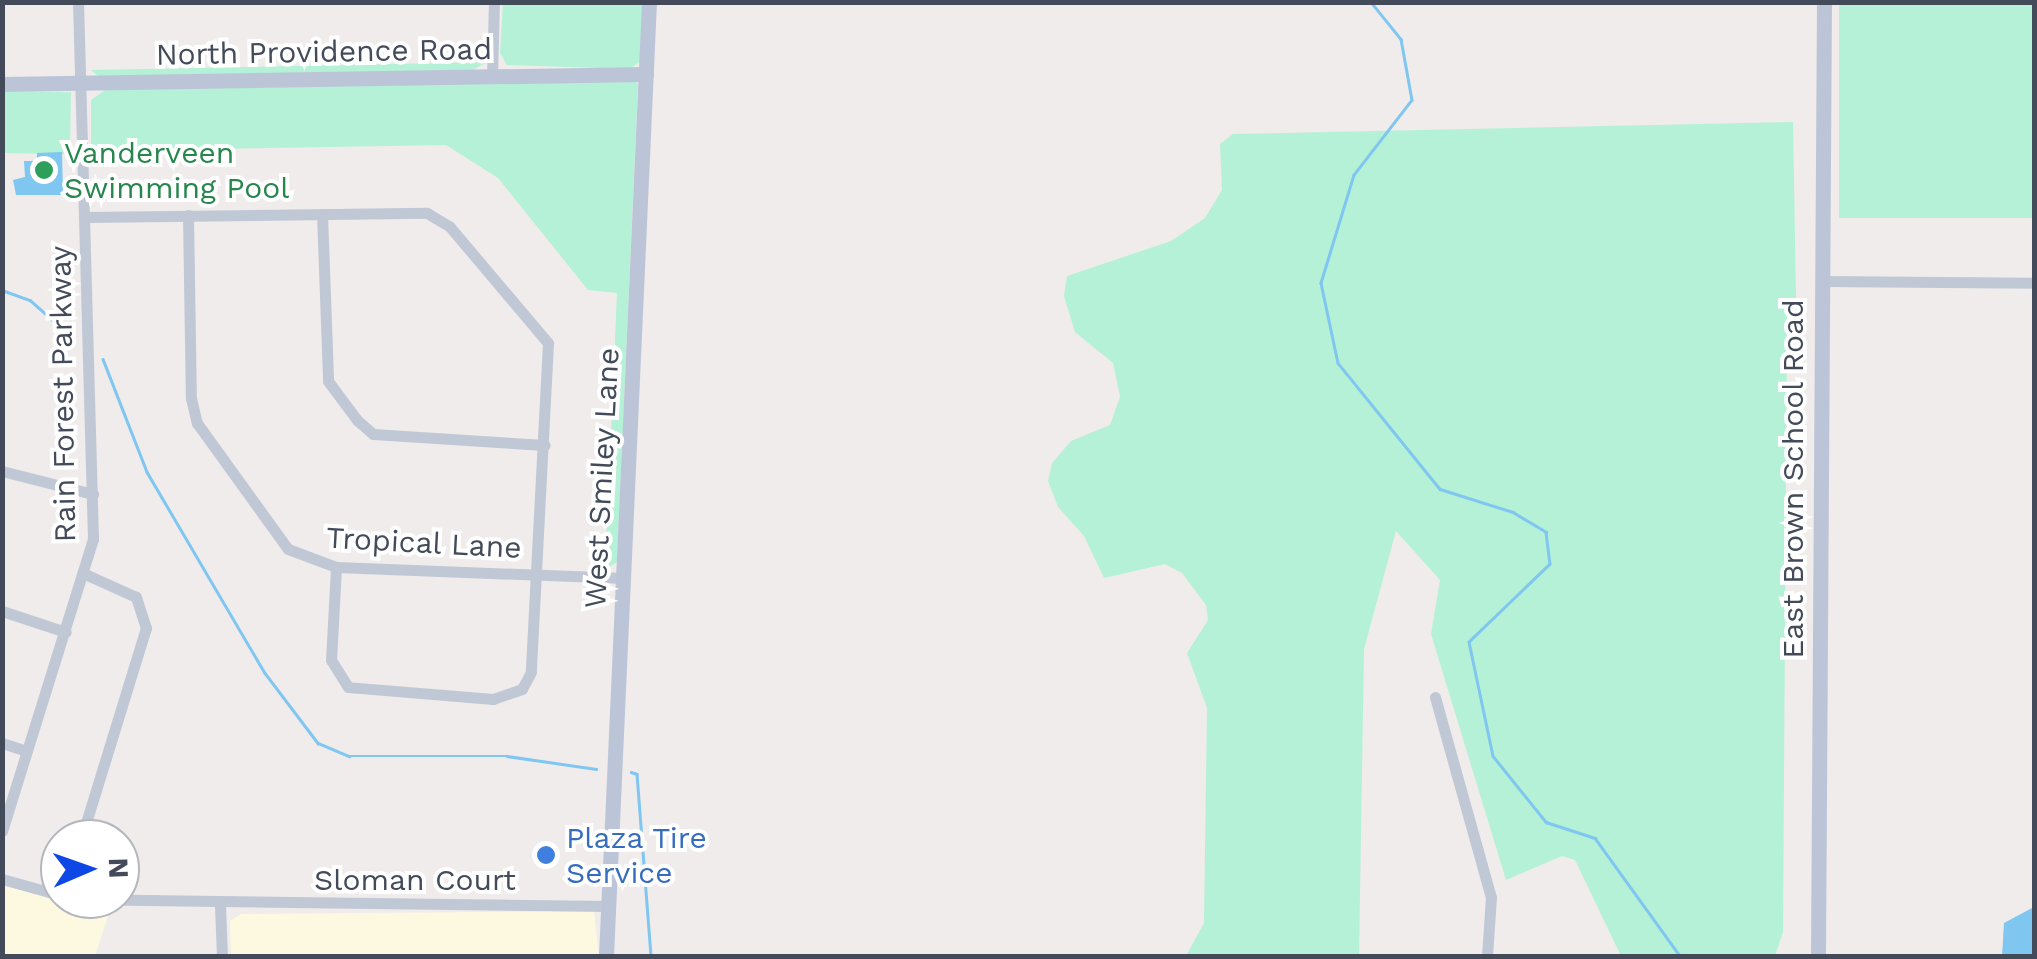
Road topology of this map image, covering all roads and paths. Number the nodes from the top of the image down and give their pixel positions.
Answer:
1 (78, 2) edge
2 (649, 2) edge
3 (1824, 2) edge
4 (489, 4) edge
5 (646, 74) junction
6 (492, 77) junction
7 (82, 83) junction
8 (2, 84) edge
9 (322, 214) junction
10 (188, 215) junction
11 (86, 217) junction
12 (1821, 281) junction
13 (2034, 283) edge
14 (545, 445) junction
15 (2, 471) edge
16 (94, 494) junction
17 (336, 568) junction
18 (85, 574) junction
19 (538, 574) junction
20 (625, 578) junction
21 (2, 611) edge
22 (66, 632) junction
23 (1435, 697) dead end
24 (2, 743) edge
25 (27, 750) junction
26 (87, 819) edge
27 (2, 831) edge
28 (2, 879) edge
29 (40, 889) edge
30 (140, 902) edge
31 (220, 905) junction
32 (609, 906) junction
33 (222, 956) edge
34 (606, 956) edge
35 (1487, 956) edge
36 (1818, 956) edge

1 - 7 street, Rain Forest Parkway
2 - 5 street, West Smiley Lane
3 - 12 street, East Brown School Road
4 - 6 street
5 - 6 street, North Providence Road
5 - 20 street, West Smiley Lane
6 - 7 street, North Providence Road
7 - 8 street, North Providence Road
7 - 11 street, Rain Forest Parkway
9 - 10 street
9 - 14 street
9 - 14 street
10 - 11 street
10 - 17 street, Tropical Lane
11 - 16 street, Rain Forest Parkway
12 - 13 street
12 - 36 street, East Brown School Road
14 - 19 street
15 - 16 street
16 - 18 street, Rain Forest Parkway
17 - 19 street, Tropical Lane
17 - 19 street
18 - 22 street, Rain Forest Parkway
18 - 26 street
19 - 20 street, Tropical Lane
20 - 32 street, West Smiley Lane
21 - 22 street
22 - 25 street, Rain Forest Parkway
23 - 35 street
24 - 25 street
25 - 27 street, Rain Forest Parkway
28 - 29 street
30 - 31 street, Sloman Court
31 - 32 street, Sloman Court
31 - 33 street
32 - 34 street, West Smiley Lane

